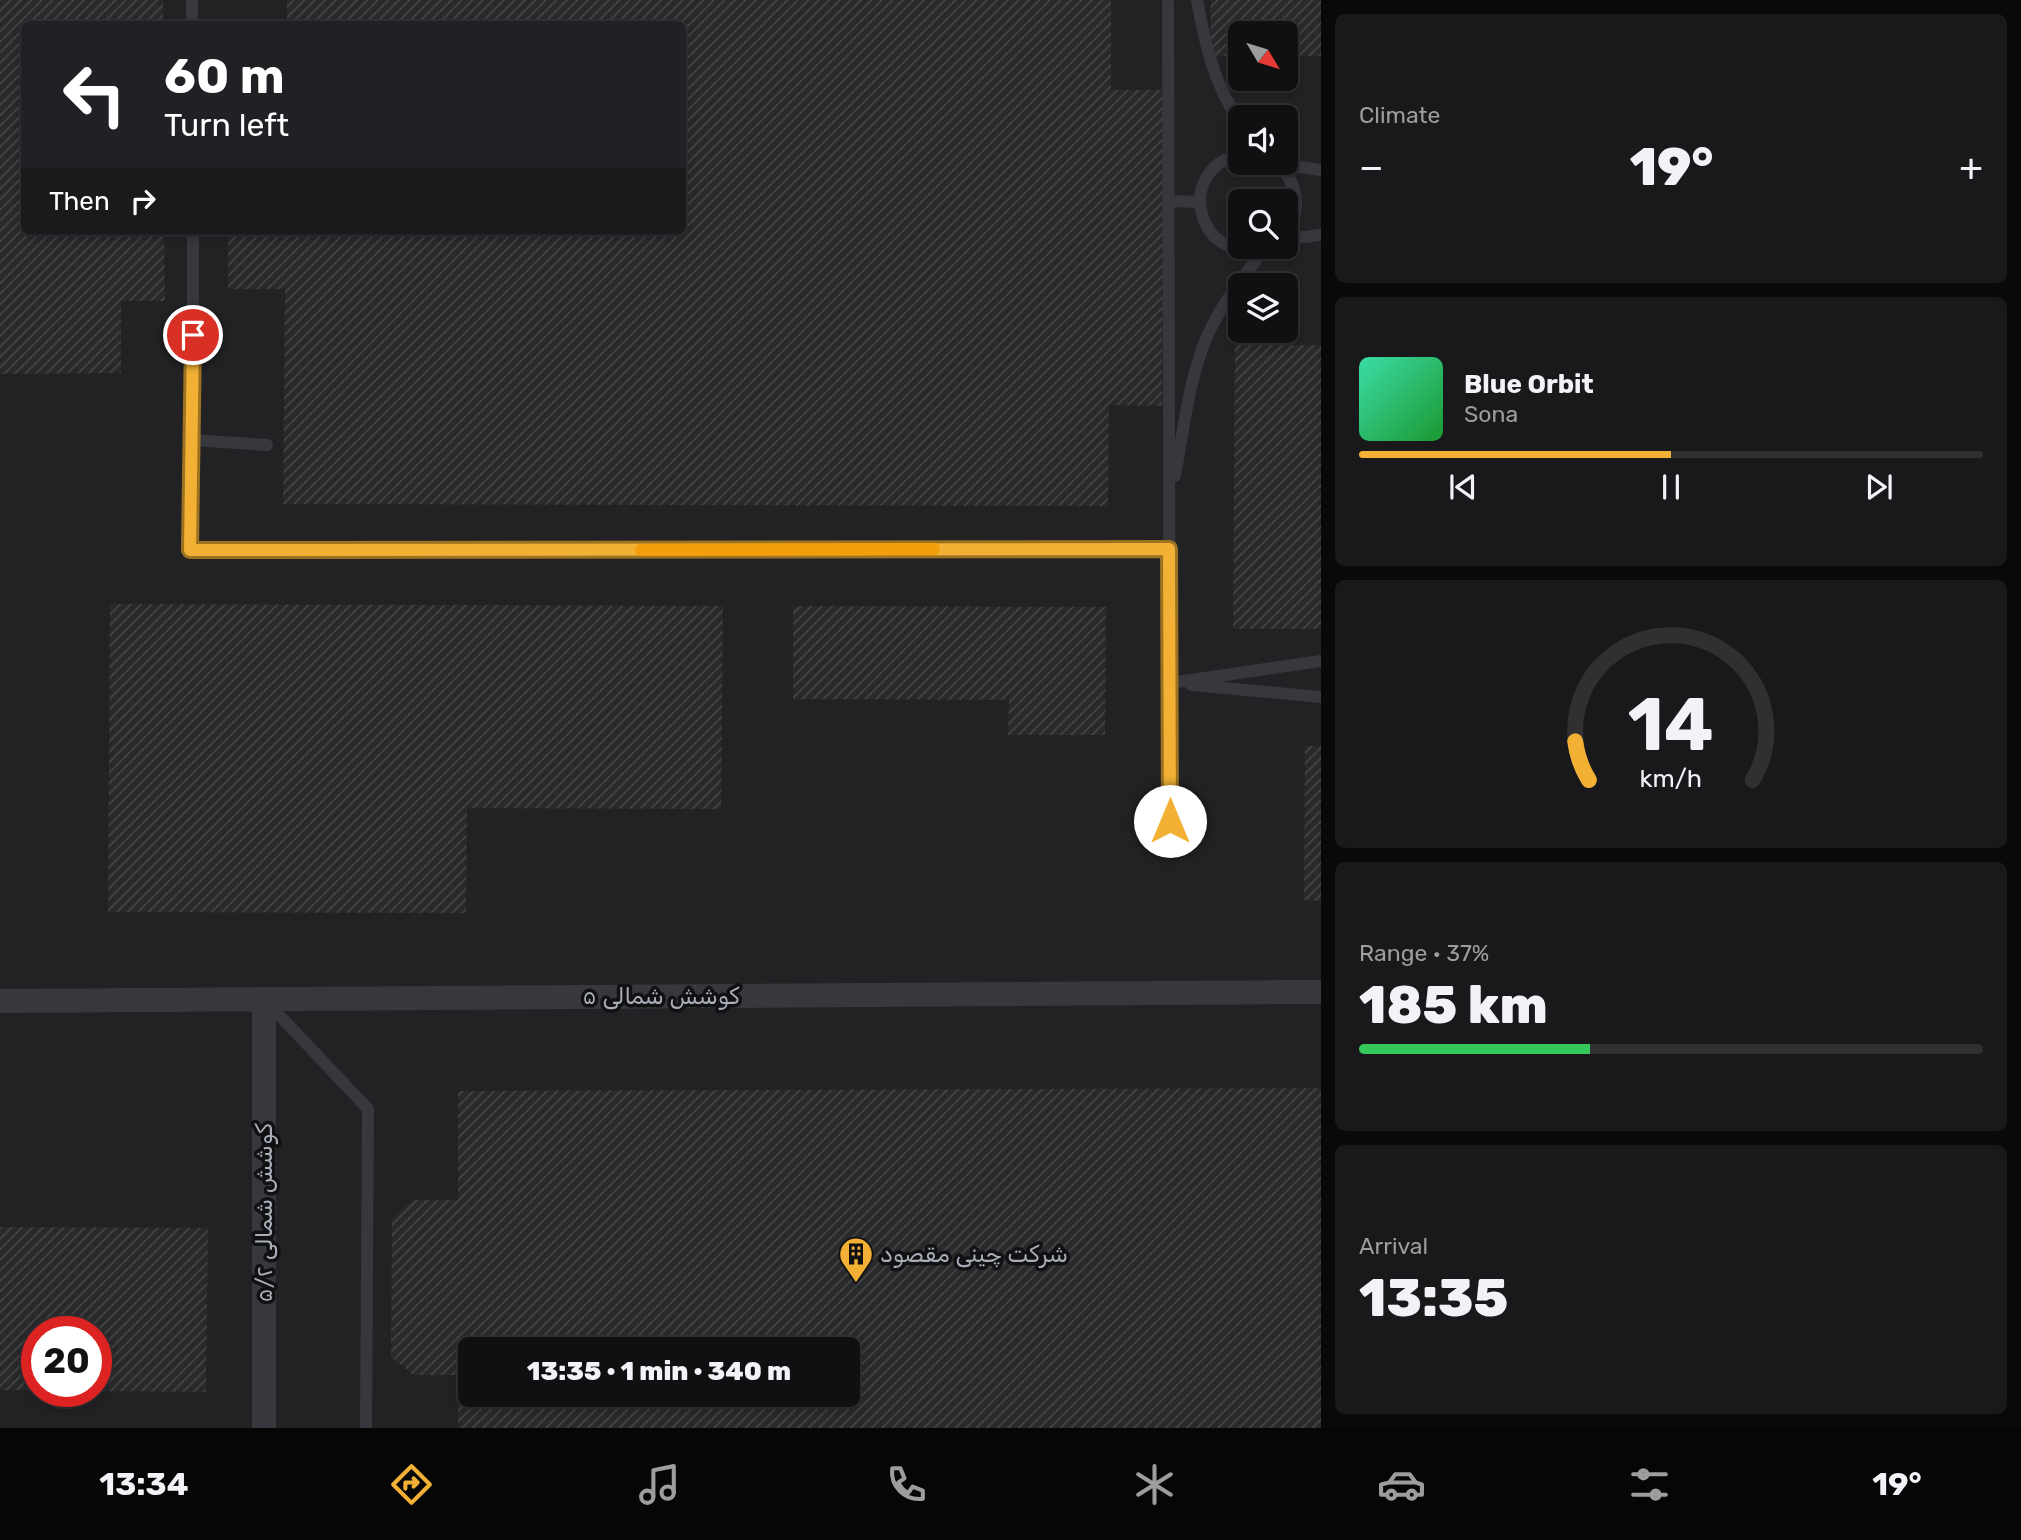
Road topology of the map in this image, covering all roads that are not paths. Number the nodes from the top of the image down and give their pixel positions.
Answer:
1 (192, 0) edge
2 (1168, 0) edge
3 (1197, 0) edge
4 (192, 21) edge
5 (1230, 105) edge
6 (1228, 158) edge
7 (1298, 167) edge
8 (1321, 170) edge
9 (1168, 201) junction
10 (1200, 202) junction
11 (192, 235) edge
12 (1321, 236) edge
13 (1298, 238) edge
14 (1228, 246) edge
15 (1257, 259) edge
16 (193, 440) junction
17 (267, 445) dead end
18 (1169, 504) junction
19 (1169, 549) junction
20 (1321, 661) edge
21 (1170, 683) junction
22 (1321, 697) edge
23 (1170, 821) dead end
24 (1321, 992) edge
25 (264, 999) junction
26 (0, 1001) edge
27 (264, 1428) edge
28 (366, 1428) edge

1 - 4 lane
2 - 9 lane
3 - 5 lane
6 - 10 lane
7 - 8 lane
9 - 10 lane
9 - 18 lane
10 - 14 lane
11 - 16 lane
12 - 13 lane
15 - 18 lane
16 - 17 lane
16 - 19 lane
18 - 19 lane
19 - 21 lane
20 - 21 lane
21 - 22 lane
21 - 23 lane
24 - 25 street, کوشش شمالی ۵
25 - 26 street, کوشش شمالی ۵
25 - 27 street, کوشش شمالی ۵/٢
25 - 28 lane

